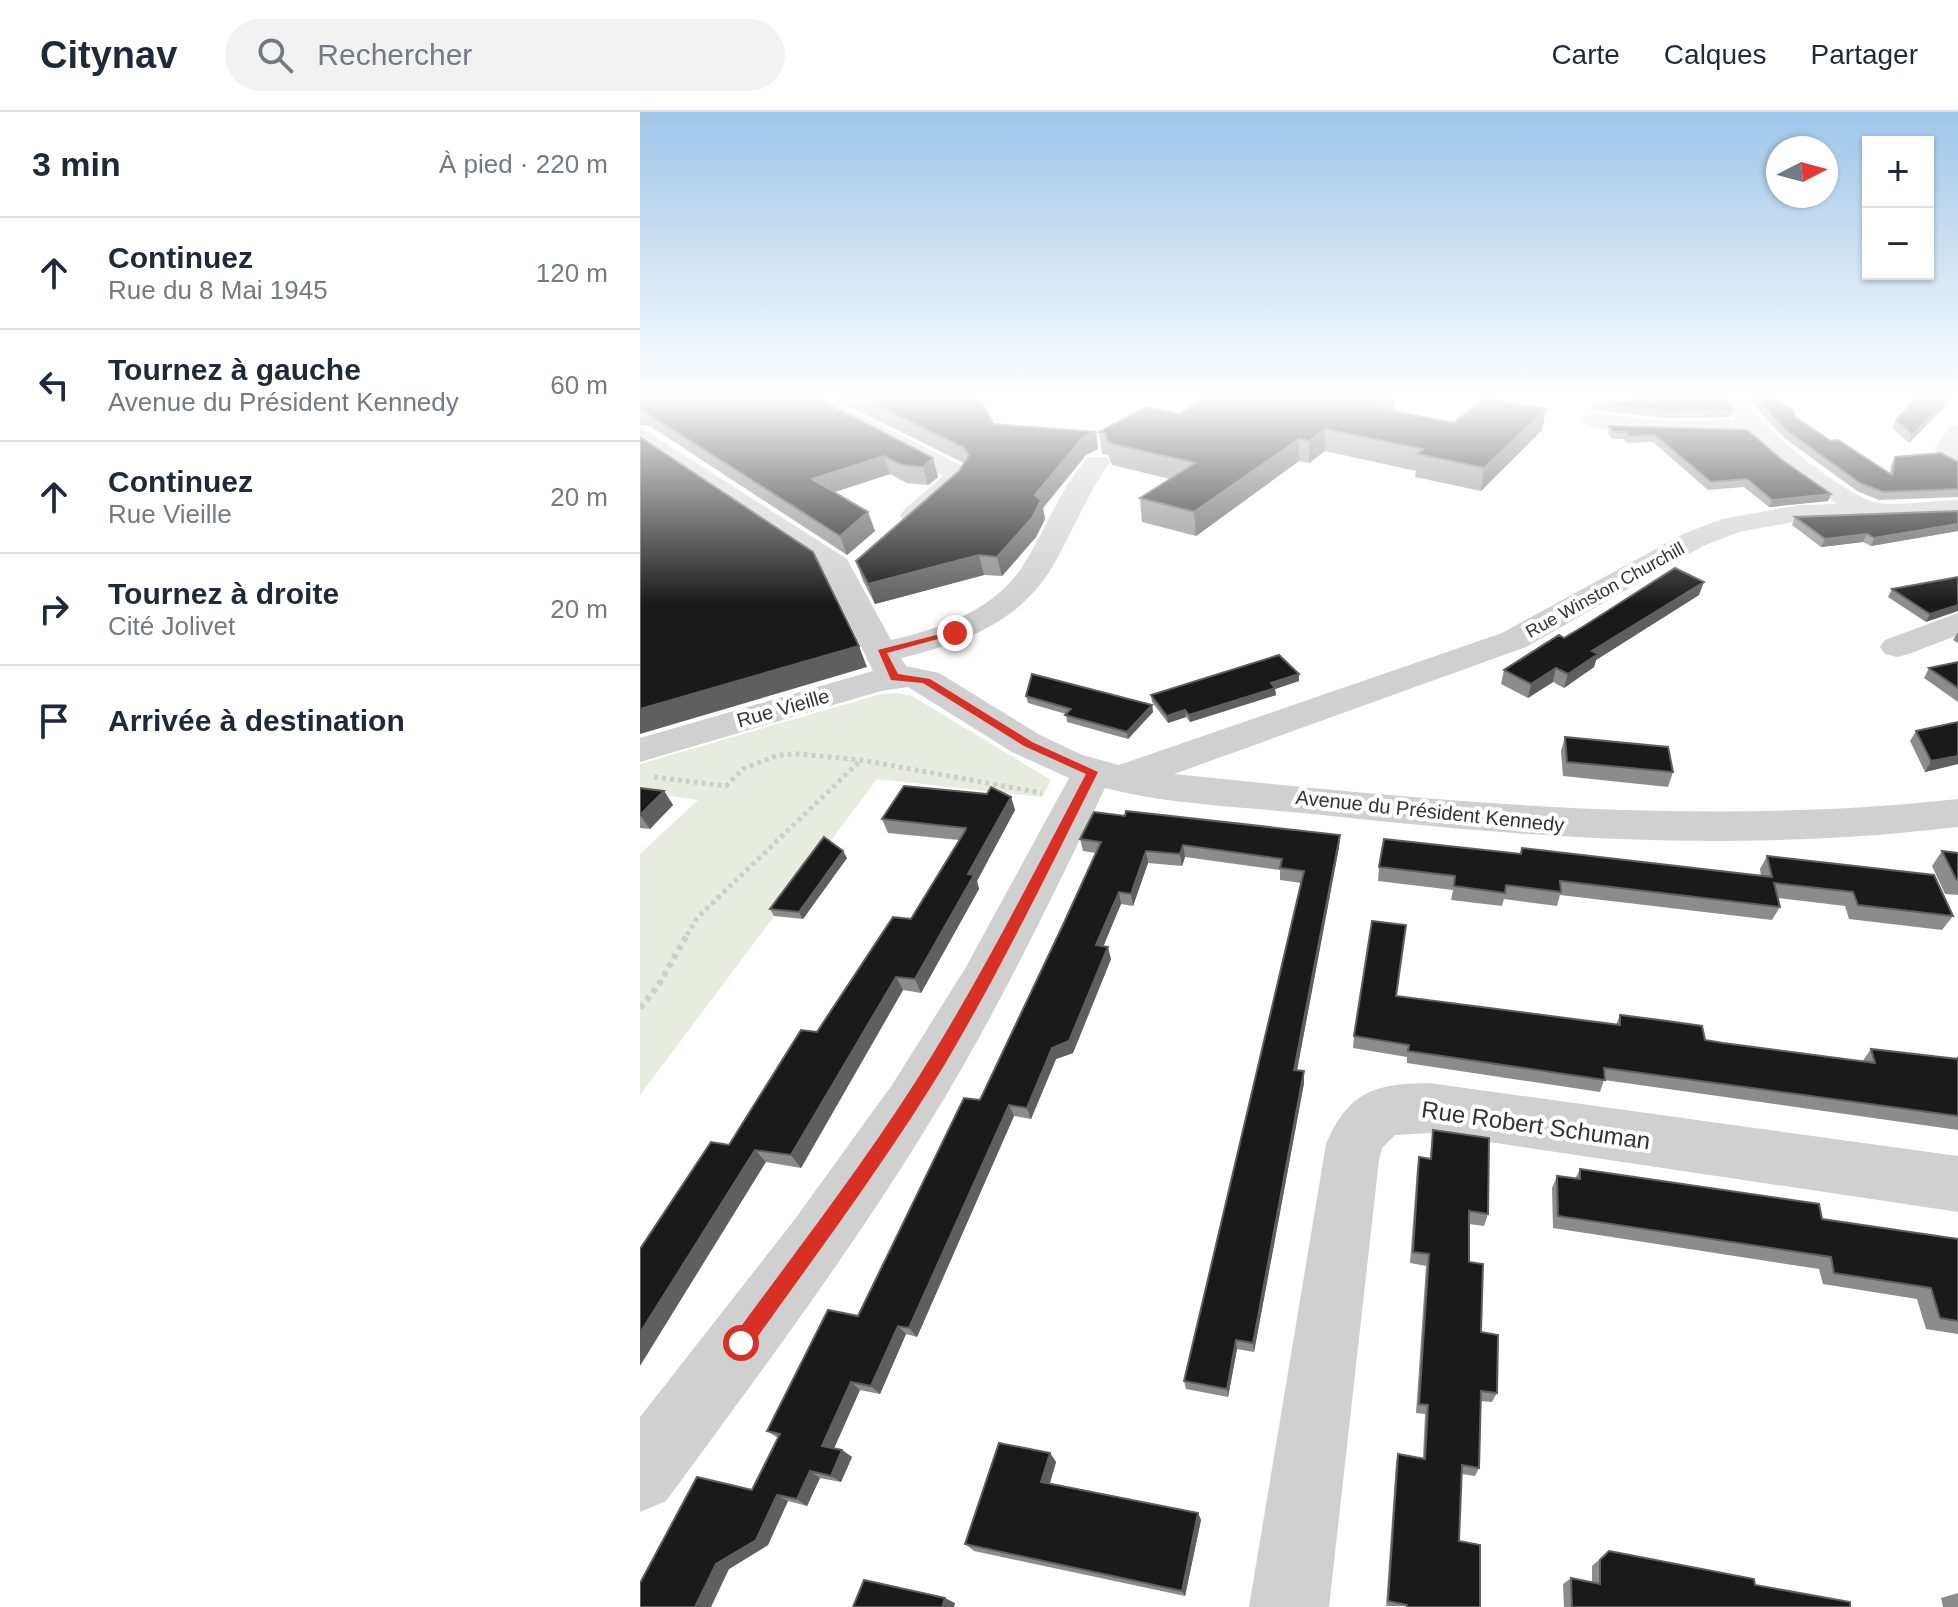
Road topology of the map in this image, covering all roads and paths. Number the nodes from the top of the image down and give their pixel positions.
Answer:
1 (687, 465) edge
2 (941, 465) edge
3 (1095, 465) edge
4 (1804, 465) edge
5 (1958, 508) edge
6 (1865, 510) junction
7 (899, 529) edge
8 (1958, 623) edge
9 (1897, 647) dead end
10 (901, 670) junction
11 (1263, 730) junction
12 (640, 750) edge
13 (861, 760) junction
14 (640, 775) edge
15 (1098, 783) junction
16 (1269, 795) junction
17 (1958, 813) edge
18 (640, 1008) edge
19 (1958, 1184) edge
20 (640, 1475) edge
21 (1289, 1607) edge

1 - 10 street
2 - 7 street
3 - 10 street, Rue Vieille
4 - 6 street
5 - 6 street, Rue Winston Churchill
6 - 11 street, Rue Winston Churchill
8 - 9 street
10 - 12 street, Rue Vieille
10 - 15 street, Avenue du Président Kennedy
11 - 15 street, Rue Winston Churchill
11 - 16 street
13 - 14 path
13 - 15 path
13 - 18 path
15 - 16 street, Avenue du Président Kennedy
15 - 20 street
16 - 17 street, Avenue du Président Kennedy
19 - 21 street, Rue Robert Schuman

